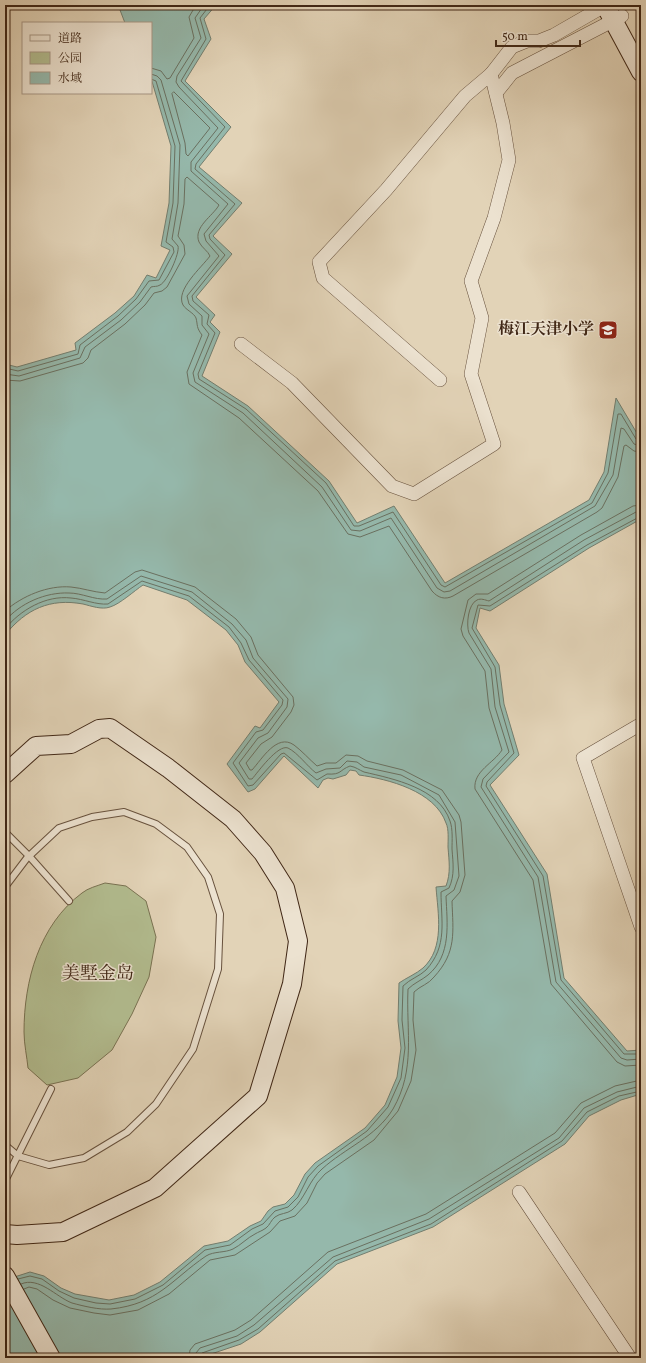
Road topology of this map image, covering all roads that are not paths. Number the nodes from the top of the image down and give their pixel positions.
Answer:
1 (611, 10) edge
2 (641, 50) edge
3 (641, 72) edge
4 (491, 74) junction
5 (496, 93) junction
6 (241, 344) dead end
7 (440, 380) dead end
8 (641, 724) edge
9 (5, 774) edge
10 (5, 832) edge
11 (29, 856) junction
12 (5, 887) edge
13 (69, 902) dead end
14 (641, 927) edge
15 (51, 1089) dead end
16 (5, 1145) edge
17 (18, 1156) junction
18 (5, 1181) edge
19 (519, 1192) dead end
20 (5, 1234) edge
21 (5, 1276) edge
22 (641, 1355) edge
23 (51, 1358) edge
24 (630, 1358) edge
25 (636, 1358) edge

1 - 2 street
1 - 3 street
1 - 4 street
1 - 5 street
4 - 5 street
4 - 7 street
5 - 6 street
8 - 14 street
9 - 20 street
10 - 11 lane
11 - 12 lane
11 - 13 lane
11 - 17 lane
15 - 17 lane
16 - 17 lane
17 - 18 lane
19 - 24 street
21 - 23 street
22 - 25 street

